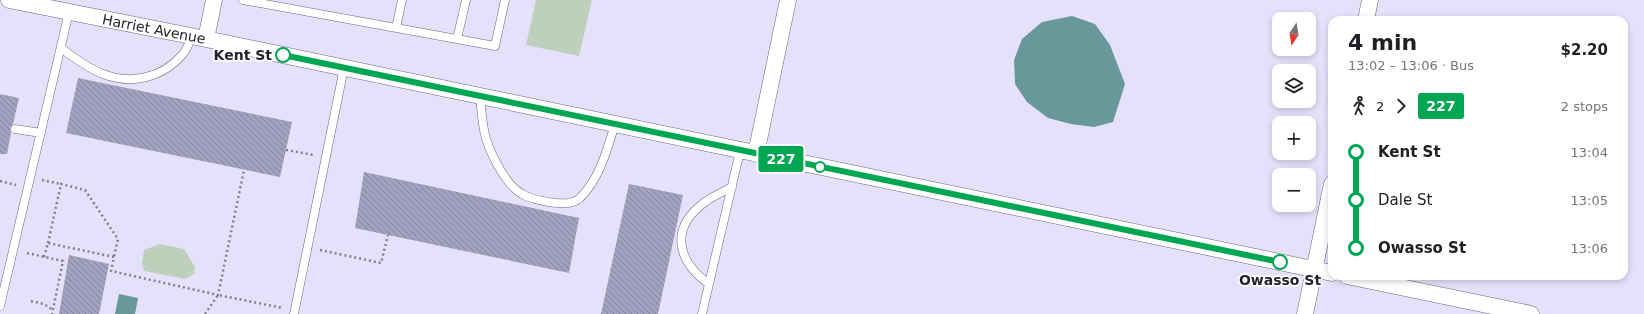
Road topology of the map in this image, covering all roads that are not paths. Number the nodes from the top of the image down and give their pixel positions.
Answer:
1 (9, 0) edge
2 (214, 0) edge
3 (243, 0) edge
4 (402, 0) edge
5 (466, 0) edge
6 (505, 0) edge
7 (788, 0) edge
8 (1370, 0) edge
9 (69, 12) junction
10 (1367, 16) edge
11 (396, 28) junction
12 (199, 38) junction
13 (457, 39) junction
14 (60, 48) junction
15 (344, 68) junction
16 (480, 96) junction
17 (615, 124) junction
18 (15, 129) dead end
19 (41, 133) junction
20 (740, 151) junction
21 (756, 154) junction
22 (732, 187) junction
23 (1328, 203) edge
24 (1314, 269) junction
25 (1328, 272) edge
26 (1366, 280) edge
27 (709, 284) junction
28 (0, 306) edge
29 (295, 312) edge
30 (702, 314) edge
31 (1305, 314) edge
32 (1531, 314) edge

1 - 9 street, Harriet Avenue
2 - 12 street
3 - 11 lane
4 - 11 lane
5 - 13 lane
6 - 13 lane
7 - 21 street
8 - 10 street
9 - 12 street, Harriet Avenue
9 - 14 lane
11 - 13 lane
12 - 14 lane
12 - 15 street, Harriet Avenue
14 - 19 lane
15 - 16 street, Harriet Avenue
15 - 29 lane
16 - 17 street, Harriet Avenue
16 - 17 lane
17 - 20 street, Harriet Avenue
18 - 19 lane
19 - 28 lane
20 - 21 street, Harriet Avenue
20 - 22 lane
21 - 24 street, Harriet Avenue
22 - 27 lane
22 - 27 lane
23 - 24 street
24 - 25 street, Harriet Avenue
24 - 31 street
26 - 32 street
27 - 30 lane

